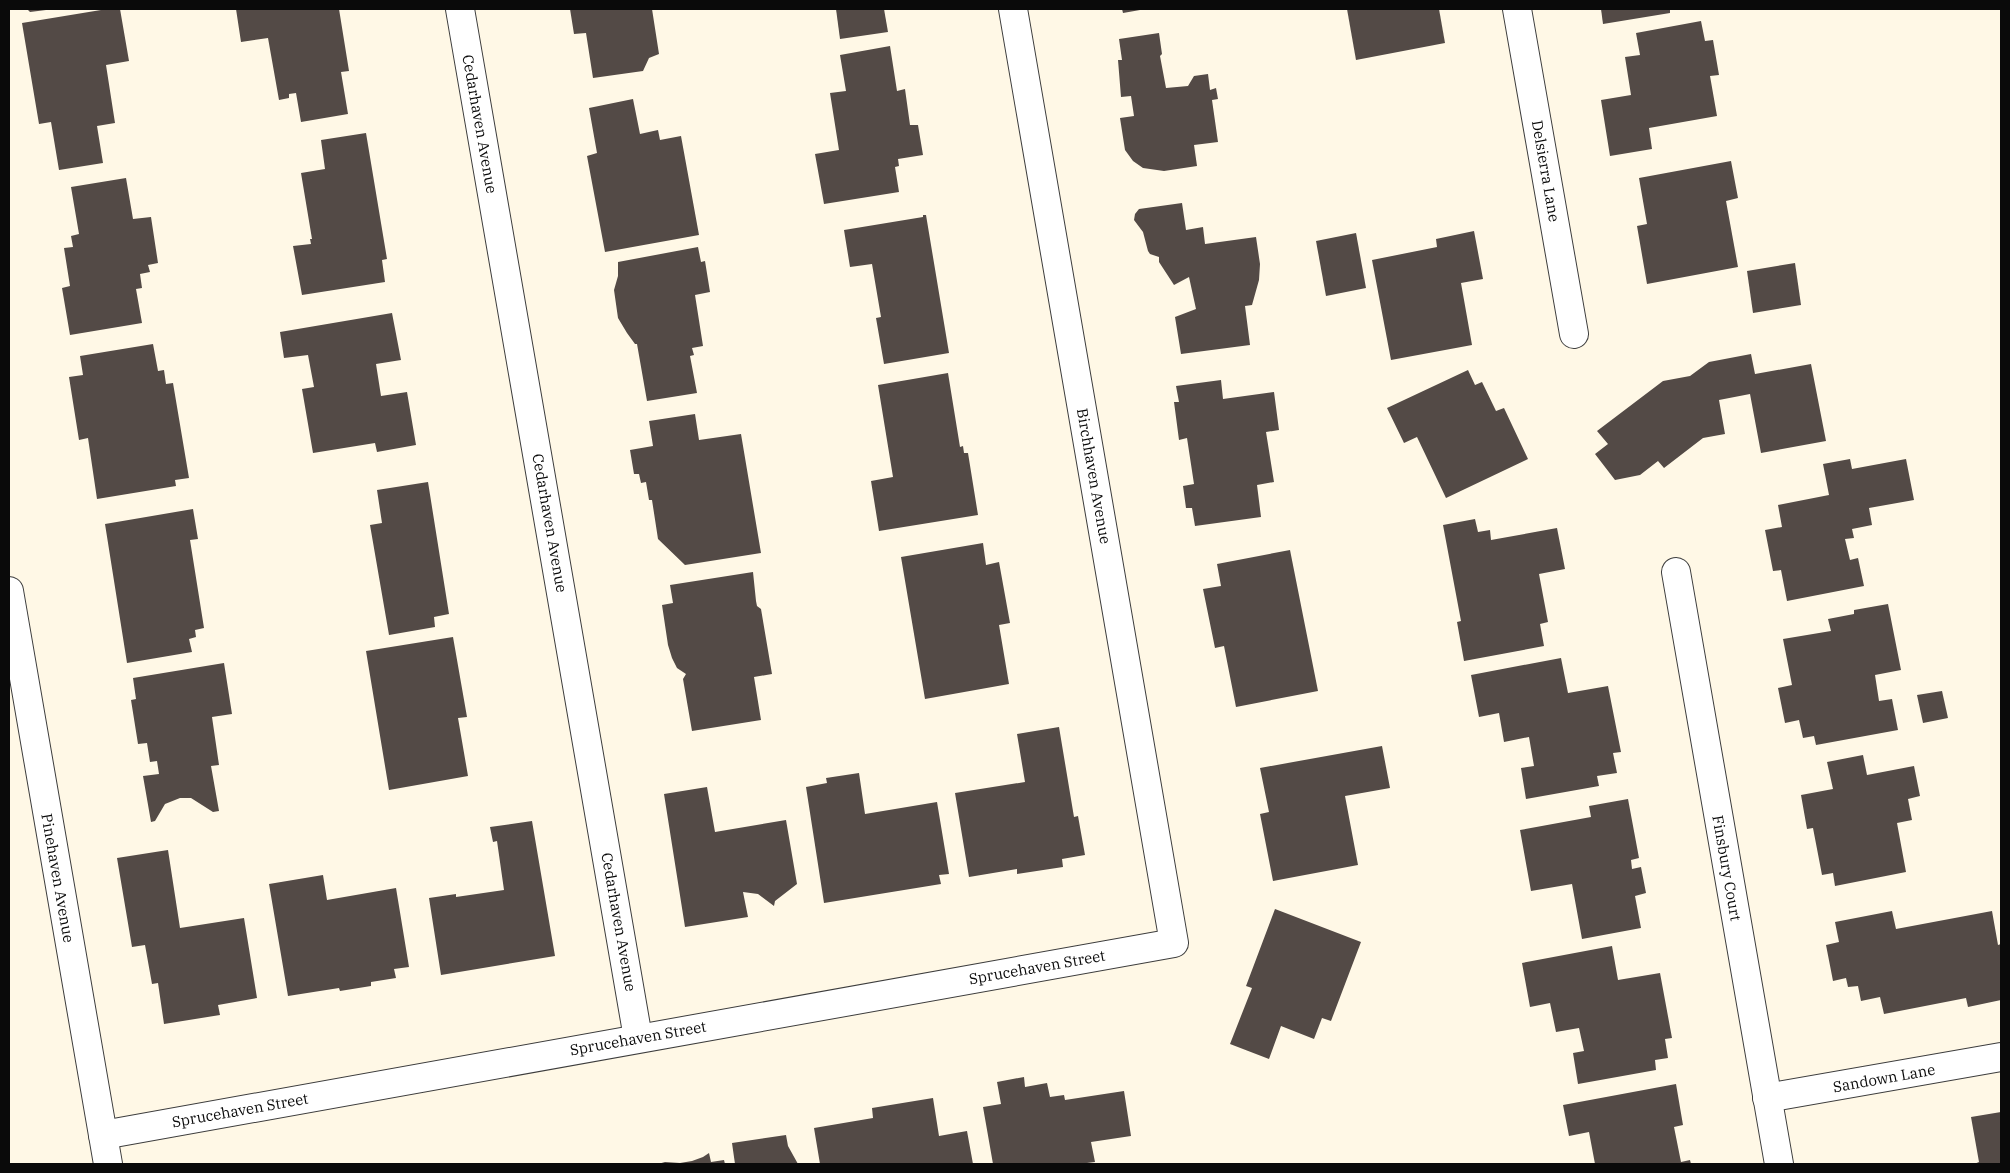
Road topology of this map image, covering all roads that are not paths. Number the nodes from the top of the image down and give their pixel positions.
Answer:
1 (460, 9) edge
2 (1013, 9) edge
3 (1517, 9) edge
4 (1574, 334) dead end
5 (1676, 572) dead end
6 (9, 591) edge
7 (1174, 943) joint
8 (638, 1038) junction
9 (2001, 1057) edge
10 (1767, 1098) junction
11 (103, 1135) junction
12 (108, 1164) edge
13 (1779, 1164) edge

1 - 8 street, Cedarhaven Avenue
2 - 7 street, Birchhaven Avenue
3 - 4 street, Delsierra Lane
5 - 10 street, Finsbury Court
6 - 11 street, Pinehaven Avenue
7 - 8 street, Sprucehaven Street
8 - 11 street, Sprucehaven Street
9 - 10 street, Sandown Lane
10 - 13 street, Finsbury Court
11 - 12 street, Pinehaven Avenue

